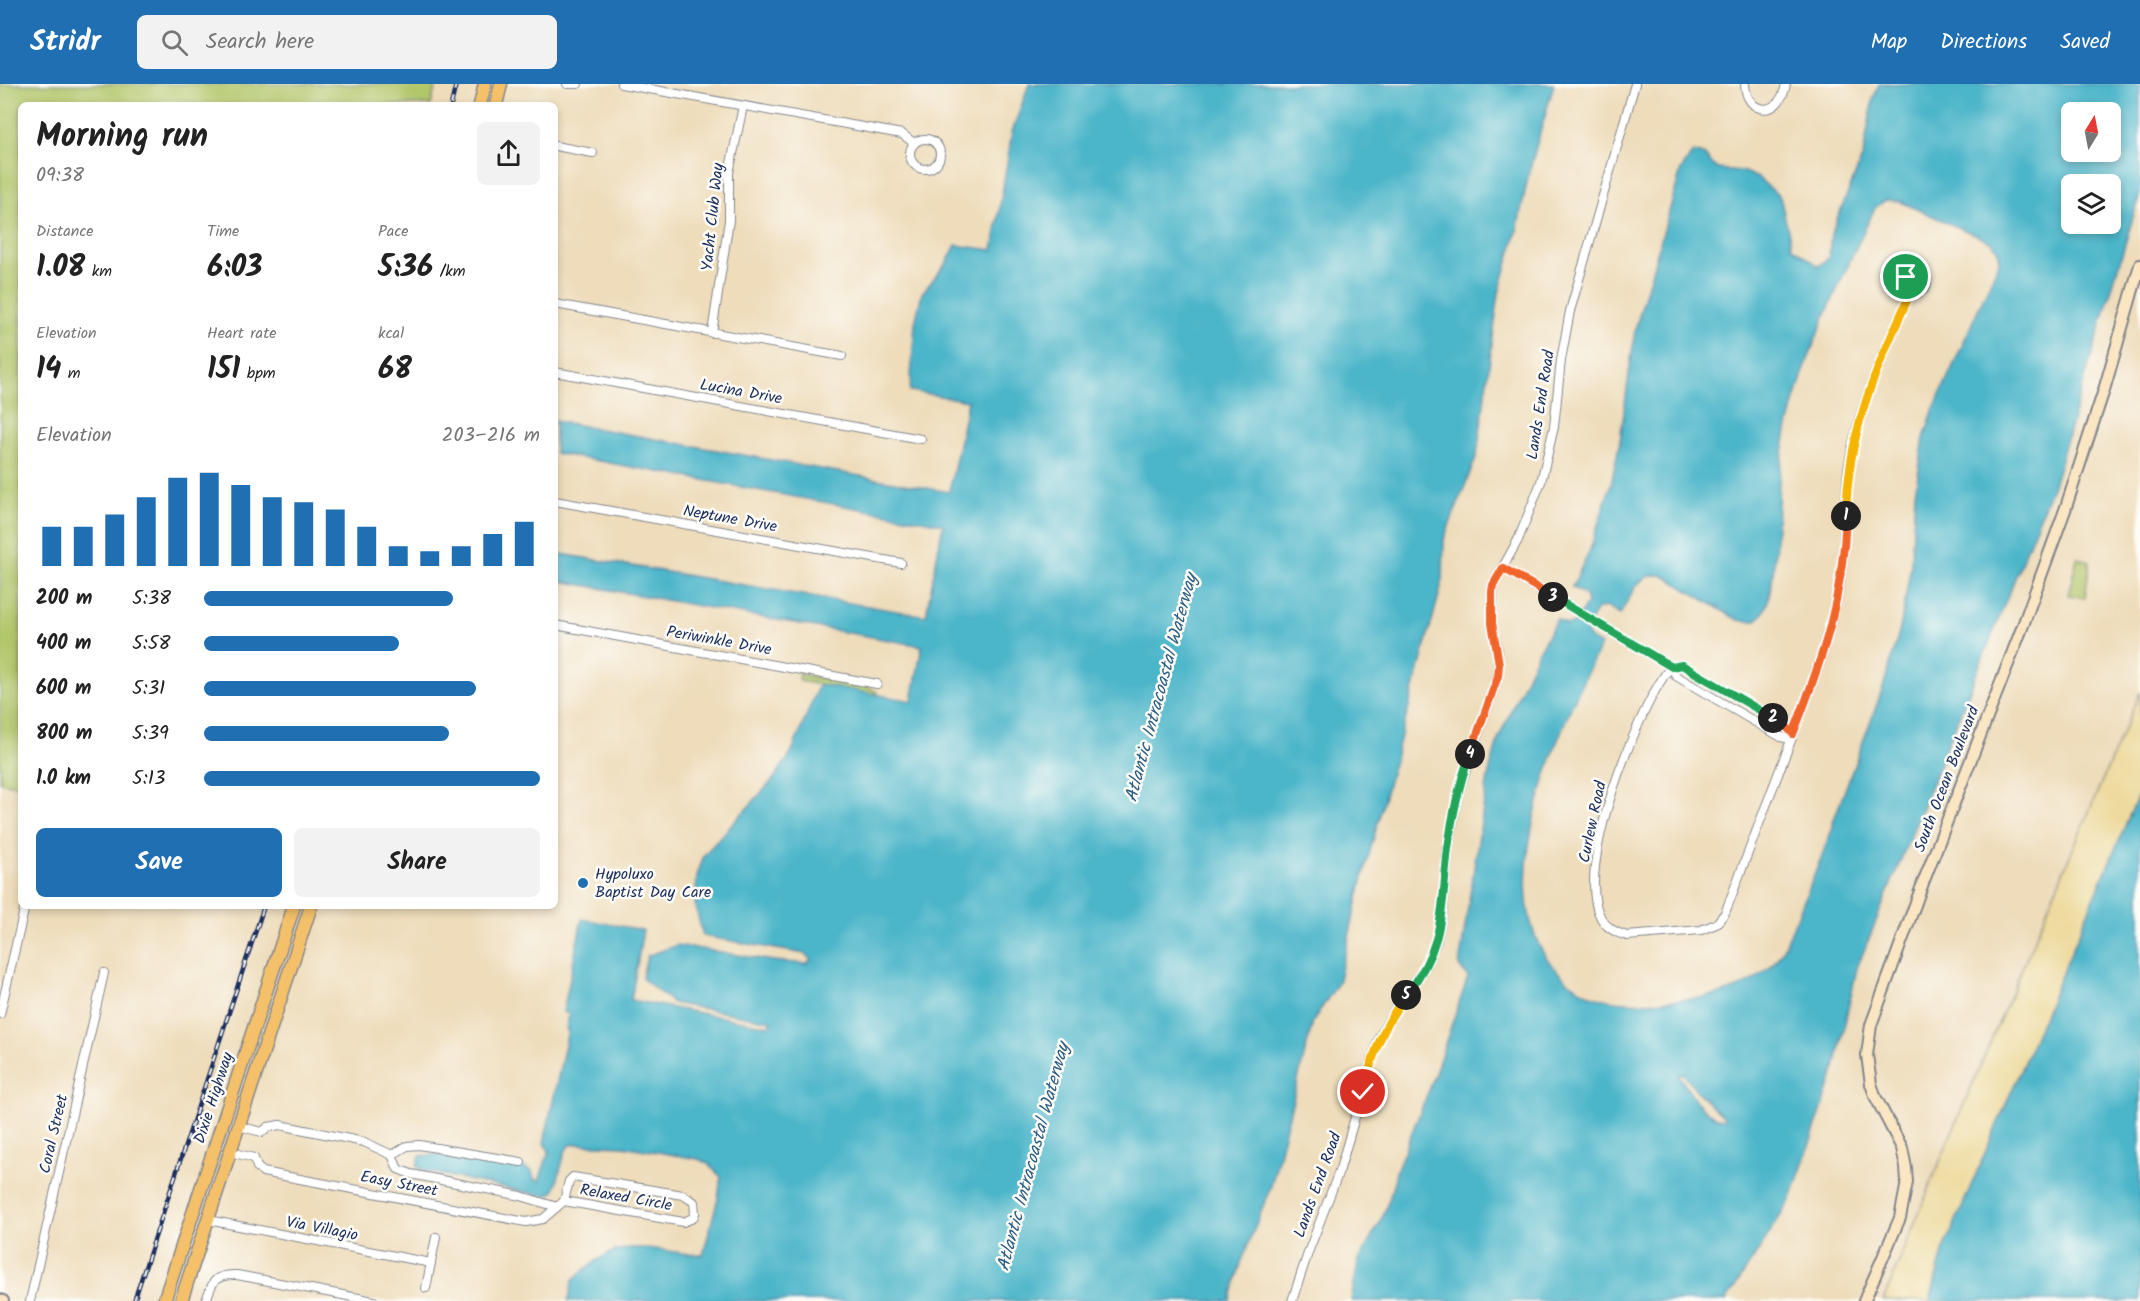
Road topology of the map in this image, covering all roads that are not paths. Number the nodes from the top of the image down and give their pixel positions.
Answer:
1 (485, 84) edge
2 (501, 84) edge
3 (567, 84) edge
4 (578, 84) edge
5 (621, 84) edge
6 (1635, 84) edge
7 (1745, 84) edge
8 (1786, 84) edge
9 (481, 102) edge
10 (497, 102) edge
11 (743, 106) junction
12 (914, 142) junction
13 (558, 147) edge
14 (592, 153) dead end
15 (2140, 265) edge
16 (1911, 292) dead end
17 (558, 305) edge
18 (712, 333) junction
19 (842, 356) dead end
20 (558, 373) edge
21 (921, 439) dead end
22 (558, 502) edge
23 (901, 563) dead end
24 (1503, 568) junction
25 (558, 626) edge
26 (1672, 667) junction
27 (877, 684) dead end
28 (1793, 734) junction
29 (23, 909) edge
30 (293, 909) edge
31 (310, 909) edge
32 (104, 973) dead end
33 (0, 1014) edge
34 (257, 1020) junction
35 (264, 1047) junction
36 (238, 1126) junction
37 (230, 1152) junction
38 (392, 1155) junction
39 (521, 1162) dead end
40 (561, 1204) junction
41 (208, 1220) junction
42 (436, 1237) dead end
43 (431, 1263) junction
44 (426, 1288) dead end
45 (30, 1301) edge
46 (164, 1301) edge
47 (181, 1301) edge
48 (206, 1301) edge
49 (374, 1301) edge
50 (1293, 1301) edge
51 (1864, 1301) edge

1 - 9 main road
2 - 10 main road
3 - 4 street
5 - 11 street
6 - 24 street, Lands End Road
7 - 8 street
11 - 12 street
11 - 18 street, Yacht Club Way
12 - 12 street
13 - 14 street
15 - 51 main road, South Ocean Boulevard
16 - 28 street, Curlew Road
17 - 18 street
18 - 19 street
20 - 21 street, Lucina Drive
22 - 23 street, Neptune Drive
24 - 26 street
24 - 50 street, Lands End Road
25 - 27 street, Periwinkle Drive
26 - 28 street
26 - 28 street
26 - 28 street, Curlew Road
29 - 33 street
30 - 34 main road, Dixie Highway
31 - 35 main road, Dixie Highway
32 - 45 street, Coral Street
34 - 35 main road
34 - 46 main road, Dixie Highway
35 - 36 main road, Dixie Highway
36 - 37 main road, Dixie Highway
36 - 38 street
37 - 40 street, Easy Street
37 - 41 main road, Dixie Highway
38 - 39 street
38 - 40 street
40 - 40 street, Relaxed Circle
41 - 43 street, Via Villagio
41 - 47 main road, Dixie Highway
42 - 43 street
43 - 44 street
48 - 49 street

